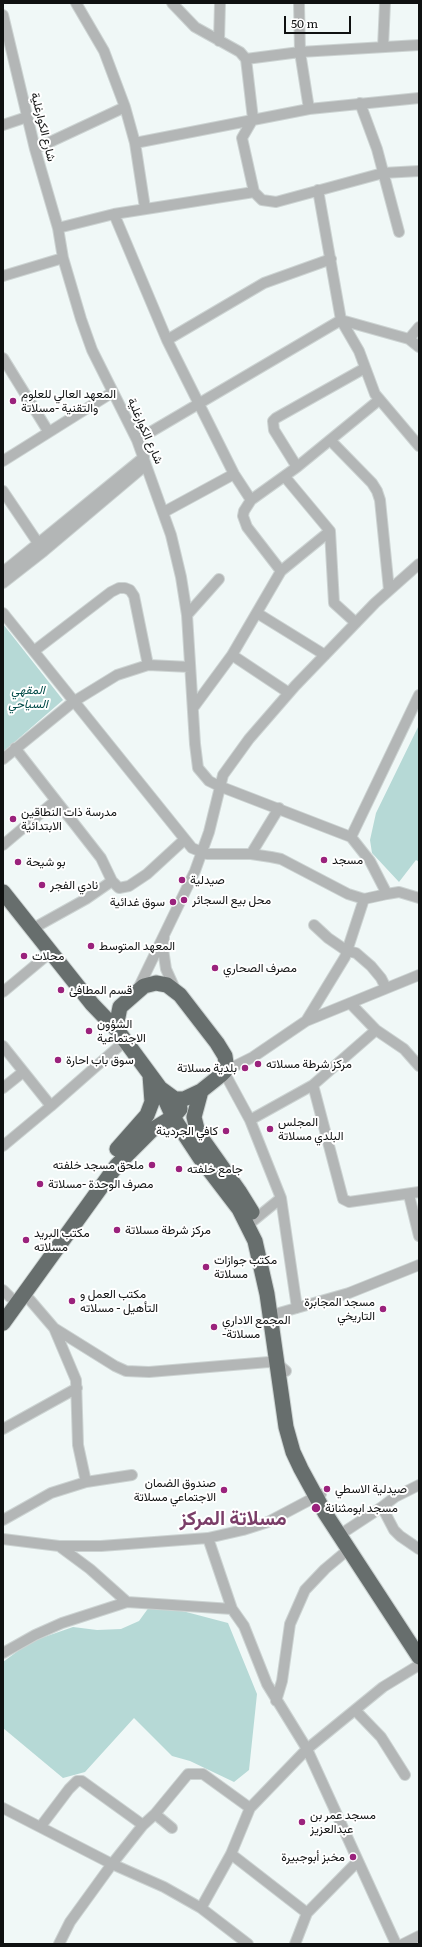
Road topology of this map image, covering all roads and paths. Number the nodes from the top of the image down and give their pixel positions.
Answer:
1 (76, 3) edge
2 (172, 3) edge
3 (220, 3) edge
4 (298, 3) edge
5 (385, 3) edge
6 (3, 15) edge
7 (219, 41) junction
8 (419, 46) edge
9 (383, 47) junction
10 (300, 52) junction
11 (246, 59) junction
12 (419, 98) edge
13 (360, 103) junction
14 (125, 106) junction
15 (309, 109) junction
16 (27, 116) junction
17 (253, 119) junction
18 (3, 125) edge
19 (135, 143) junction
20 (35, 149) junction
21 (419, 171) edge
22 (383, 173) junction
23 (318, 190) junction
24 (254, 192) junction
25 (145, 208) junction
26 (114, 214) junction
27 (58, 228) junction
28 (399, 232) dead end
29 (63, 258) junction
30 (331, 259) junction
31 (3, 276) edge
32 (341, 320) junction
33 (419, 327) edge
34 (409, 339) junction
35 (166, 340) junction
36 (419, 347) edge
37 (3, 358) edge
38 (365, 368) junction
39 (113, 392) junction
40 (379, 400) junction
41 (199, 405) junction
42 (48, 431) junction
43 (137, 440) junction
44 (330, 440) junction
45 (419, 446) edge
46 (3, 461) edge
47 (145, 461) junction
48 (297, 467) junction
49 (234, 474) junction
50 (285, 477) junction
51 (3, 491) edge
52 (251, 500) junction
53 (164, 512) junction
54 (330, 531) junction
55 (38, 543) junction
56 (419, 564) edge
57 (281, 571) junction
58 (3, 572) edge
59 (219, 579) dead end
60 (3, 582) edge
61 (389, 590) junction
62 (3, 613) edge
63 (256, 613) junction
64 (186, 615) junction
65 (356, 623) junction
66 (34, 651) junction
67 (232, 655) junction
68 (325, 655) junction
69 (148, 665) junction
70 (190, 667) junction
71 (289, 693) junction
72 (419, 695) edge
73 (73, 702) junction
74 (193, 708) junction
75 (15, 748) junction
76 (3, 759) edge
77 (219, 786) junction
78 (55, 801) junction
79 (279, 808) junction
80 (351, 837) junction
81 (184, 840) junction
82 (3, 845) edge
83 (202, 854) junction
84 (251, 854) junction
85 (112, 880) junction
86 (3, 892) edge
87 (387, 894) junction
88 (419, 898) edge
89 (364, 899) junction
90 (314, 925) dead end
91 (32, 930) junction
92 (164, 935) junction
93 (347, 951) junction
94 (51, 952) junction
95 (419, 975) edge
96 (386, 988) junction
97 (175, 990) junction
98 (137, 991) junction
99 (3, 992) edge
100 (350, 1003) junction
101 (92, 1004) junction
102 (120, 1007) junction
103 (306, 1022) junction
104 (376, 1030) junction
105 (121, 1036) junction
106 (3, 1046) edge
107 (419, 1066) edge
108 (23, 1072) junction
109 (224, 1072) junction
110 (150, 1074) junction
111 (313, 1086) junction
112 (3, 1088) edge
113 (160, 1088) junction
114 (195, 1094) junction
115 (51, 1106) junction
116 (173, 1117) junction
117 (250, 1120) junction
118 (3, 1146) edge
119 (414, 1194) edge
120 (281, 1198) junction
121 (252, 1222) junction
122 (419, 1236) edge
123 (60, 1237) junction
124 (419, 1265) edge
125 (10, 1297) edge
126 (297, 1308) junction
127 (279, 1313) junction
128 (3, 1323) edge
129 (54, 1328) junction
130 (282, 1367) junction
131 (77, 1388) junction
132 (3, 1429) edge
133 (132, 1475) dead end
134 (86, 1482) junction
135 (419, 1485) edge
136 (319, 1495) junction
137 (382, 1507) junction
138 (3, 1520) edge
139 (347, 1530) junction
140 (208, 1538) junction
141 (3, 1539) edge
142 (59, 1546) junction
143 (350, 1548) junction
144 (419, 1549) edge
145 (126, 1602) junction
146 (232, 1609) junction
147 (419, 1640) edge
148 (3, 1653) edge
149 (419, 1657) edge
150 (419, 1665) edge
151 (276, 1701) junction
152 (355, 1710) junction
153 (307, 1749) junction
154 (405, 1775) dead end
155 (3, 1808) edge
156 (250, 1808) junction
157 (155, 1814) junction
158 (144, 1825) junction
159 (41, 1826) junction
160 (172, 1828) dead end
161 (231, 1854) junction
162 (358, 1861) junction
163 (112, 1864) junction
164 (201, 1908) junction
165 (307, 1913) junction
166 (419, 1936) edge
167 (59, 1944) edge
168 (248, 1944) edge
169 (295, 1944) edge
170 (396, 1944) edge
171 (403, 1944) edge

1 - 14 street
2 - 7 street
3 - 7 street
4 - 10 street
5 - 9 street
6 - 16 street, شارع الكوارغلية
7 - 11 street
8 - 9 street
9 - 10 street
10 - 11 street
10 - 15 street
11 - 17 street
12 - 13 street
13 - 15 street
13 - 22 street
14 - 19 street
14 - 20 street
15 - 17 street
16 - 18 street
16 - 20 street, شارع الكوارغلية
17 - 19 street
17 - 24 street
19 - 25 street
20 - 27 street, شارع الكوارغلية
21 - 22 street
22 - 23 street
22 - 28 street
23 - 24 street
23 - 30 street
24 - 25 street
25 - 26 street
26 - 27 street
26 - 35 street
27 - 29 street, شارع الكوارغلية
29 - 31 street
29 - 39 street, شارع الكوارغلية
30 - 32 street
30 - 35 street
32 - 34 street
32 - 38 street
32 - 41 street
33 - 34 street
34 - 36 street
35 - 41 street
37 - 42 street
38 - 40 street
38 - 48 street
39 - 42 street
39 - 43 street, شارع الكوارغلية
40 - 44 street
40 - 45 street
41 - 43 street
41 - 49 street
42 - 46 street
43 - 47 street, شارع الكوارغلية
44 - 48 street
44 - 61 street
47 - 53 street, شارع الكوارغلية
47 - 55 street
47 - 60 street
48 - 50 street
49 - 52 street
49 - 53 street
50 - 52 street
50 - 54 street
51 - 55 street
52 - 57 street
53 - 64 street, شارع الكوارغلية
54 - 57 street
54 - 65 street
55 - 58 street
56 - 61 street
57 - 63 street
59 - 64 street
61 - 65 street
62 - 66 street
63 - 67 street
63 - 68 street
64 - 70 street, شارع الكوارغلية
65 - 68 street
66 - 69 street
66 - 73 street
67 - 71 street
67 - 74 street
68 - 71 street
69 - 70 street
69 - 73 street
70 - 74 street, شارع الكوارغلية
71 - 77 street
72 - 80 street
73 - 75 street
73 - 81 street
74 - 77 street, شارع الكوارغلية
75 - 76 street
75 - 78 street
77 - 79 street, شارع الكوارغلية
77 - 83 street
78 - 82 street
78 - 85 street
79 - 80 street, شارع الكوارغلية
79 - 84 street
80 - 87 street
81 - 83 street
81 - 85 street
83 - 84 street
83 - 92 street
84 - 89 street
85 - 91 street
86 - 91 highway
87 - 88 street
87 - 89 street
89 - 93 street
90 - 93 street
91 - 94 highway
92 - 97 street
92 - 98 street
93 - 96 street
93 - 103 street
94 - 99 street
94 - 101 highway
95 - 96 street
96 - 100 street
97 - 98 highway
97 - 109 highway
98 - 102 highway
100 - 103 street
100 - 104 street
101 - 102 highway
101 - 105 highway
102 - 105 highway
103 - 109 street
104 - 107 street
104 - 111 street
105 - 110 highway
105 - 115 street
106 - 108 street
108 - 112 street
108 - 115 street
109 - 114 highway
109 - 117 street
110 - 113 highway
110 - 123 highway
111 - 117 street
111 - 119 street
113 - 114 highway
113 - 116 highway
114 - 116 highway
114 - 121 highway
115 - 118 street
116 - 121 highway
116 - 123 highway
117 - 120 street
119 - 122 street
120 - 121 street
120 - 126 street
121 - 127 highway
121 - 130 highway
123 - 125 highway
124 - 126 street
125 - 128 highway
125 - 129 street
126 - 127 street
127 - 130 highway
129 - 130 street
129 - 131 street
130 - 136 highway
131 - 132 street
131 - 134 street
133 - 134 street
134 - 138 street
135 - 137 street
136 - 139 highway
136 - 140 street
136 - 143 highway
137 - 139 street
137 - 144 street
139 - 147 highway
140 - 142 street
140 - 146 street
141 - 142 street
142 - 145 street
143 - 149 highway
143 - 151 street
145 - 146 street
145 - 148 street
146 - 151 street
150 - 152 street
151 - 153 street
152 - 153 street
152 - 154 street
153 - 156 street
153 - 162 street
155 - 159 street
156 - 157 street
156 - 161 street
157 - 158 street
157 - 160 street
158 - 159 street
158 - 163 street
159 - 163 street
161 - 164 street
161 - 165 street
162 - 165 street
162 - 170 street
163 - 164 street
163 - 167 street
164 - 168 street
165 - 169 street
166 - 171 street

